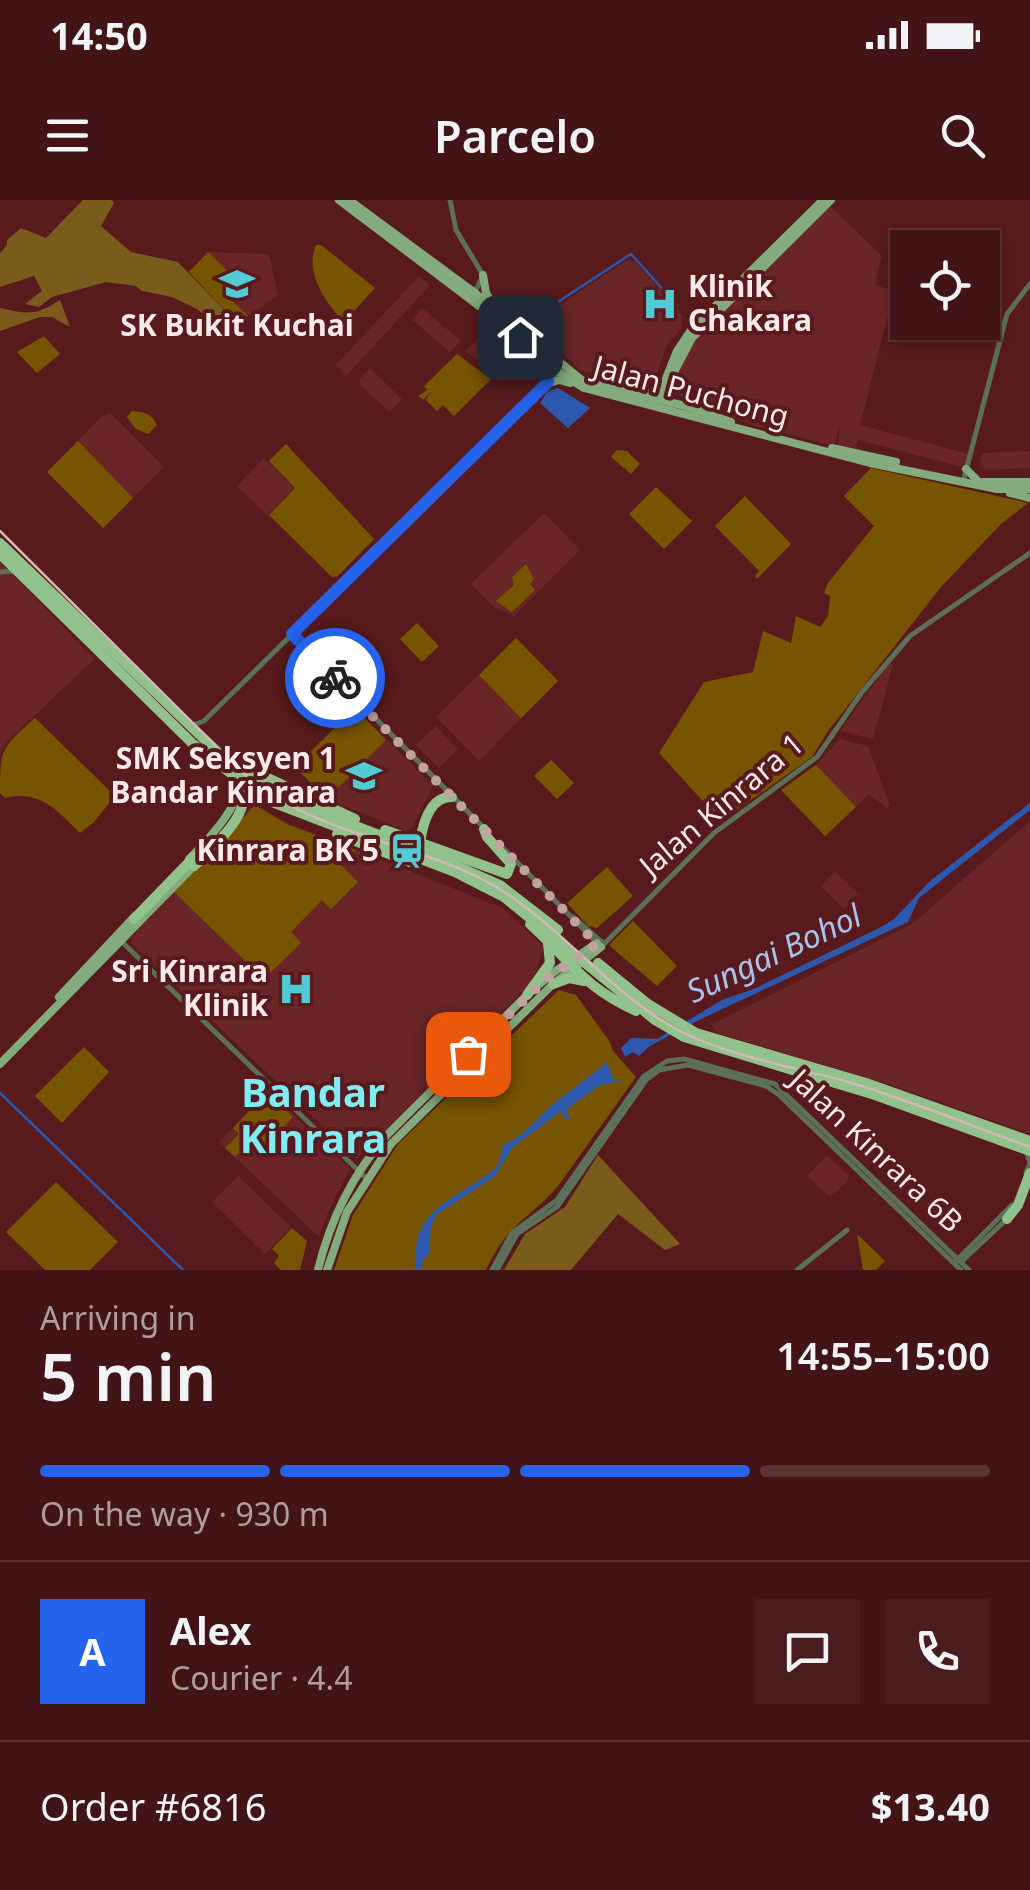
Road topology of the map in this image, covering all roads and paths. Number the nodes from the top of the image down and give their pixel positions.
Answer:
1 (340, 200) edge
2 (348, 200) edge
3 (450, 200) edge
4 (826, 200) edge
5 (483, 274) junction
6 (1030, 284) edge
7 (458, 290) junction
8 (475, 293) junction
9 (484, 309) junction
10 (501, 313) junction
11 (543, 352) junction
12 (558, 372) junction
13 (668, 380) junction
14 (579, 382) junction
15 (547, 383) junction
16 (633, 397) junction
17 (660, 400) junction
18 (686, 411) junction
19 (964, 477) junction
20 (1030, 485) edge
21 (995, 486) junction
22 (1030, 498) edge
23 (0, 543) edge
24 (1030, 553) edge
25 (0, 554) edge
26 (0, 572) edge
27 (20, 574) junction
28 (292, 634) junction
29 (172, 712) junction
30 (204, 721) junction
31 (190, 725) junction
32 (202, 736) junction
33 (226, 771) junction
34 (278, 789) dead end
35 (452, 797) junction
36 (264, 799) junction
37 (304, 816) junction
38 (356, 826) junction
39 (484, 829) junction
40 (420, 842) junction
41 (202, 850) dead end
42 (469, 861) junction
43 (194, 866) junction
44 (466, 882) junction
45 (498, 889) junction
46 (134, 919) junction
47 (546, 940) junction
48 (122, 941) junction
49 (601, 943) junction
50 (570, 965) junction
51 (596, 966) junction
52 (585, 981) junction
53 (553, 984) junction
54 (527, 995) junction
55 (655, 1020) junction
56 (670, 1024) junction
57 (688, 1034) junction
58 (0, 1061) edge
59 (936, 1108) junction
60 (1029, 1146) edge
61 (360, 1172) junction
62 (1030, 1172) edge
63 (1030, 1182) edge
64 (884, 1191) junction
65 (1007, 1219) junction
66 (847, 1230) dead end
67 (947, 1249) junction
68 (969, 1251) junction
69 (958, 1264) edge
70 (318, 1270) edge
71 (328, 1270) edge
72 (495, 1270) edge
73 (797, 1270) edge
74 (970, 1270) edge

1 - 7 main road, Jalan Puchong
2 - 8 main road, Jalan Puchong
3 - 5 street
4 - 13 main road
4 - 13 main road
5 - 8 street
5 - 10 main road
6 - 19 street
7 - 8 main road
7 - 9 main road, Jalan Puchong
8 - 9 main road
8 - 10 main road, Jalan Puchong
9 - 11 main road, Jalan Puchong
10 - 11 main road, Jalan Puchong
11 - 12 main road, Jalan Puchong
11 - 14 main road, Jalan Puchong
11 - 15 main road
12 - 14 main road, Jalan Puchong
12 - 15 street
13 - 16 main road
13 - 17 main road
13 - 18 main road
14 - 15 main road
14 - 16 main road, Jalan Puchong
15 - 28 street
16 - 17 main road, Jalan Puchong
16 - 18 main road, Jalan Puchong
17 - 18 main road, Jalan Puchong
18 - 19 main road, Jalan Puchong
19 - 21 main road, Jalan Puchong
19 - 21 main road, Jalan Puchong
20 - 21 main road, Jalan Puchong
21 - 22 main road
23 - 29 highway
24 - 49 street, Jalan Kinrara 1
25 - 27 highway
26 - 27 street
27 - 33 highway
28 - 30 street
28 - 35 street
29 - 31 highway
29 - 38 highway
29 - 43 highway
30 - 31 street
30 - 32 street
31 - 32 highway
32 - 40 highway
33 - 36 highway
33 - 46 main road
34 - 38 highway
35 - 39 street
35 - 40 highway
36 - 37 highway
36 - 43 main road
37 - 44 highway
37 - 45 highway
38 - 45 highway
39 - 42 highway
39 - 49 street
40 - 42 highway
41 - 46 highway
42 - 45 highway
43 - 48 main road
44 - 45 highway
44 - 47 highway
45 - 51 highway
46 - 48 main road
47 - 50 highway
47 - 54 highway
48 - 58 main road
48 - 61 street
49 - 50 main road
50 - 52 highway
50 - 53 main road
50 - 54 main road
51 - 55 highway
51 - 56 highway
52 - 53 highway
52 - 55 highway
53 - 61 main road
54 - 61 main road
55 - 56 highway
56 - 57 highway
57 - 59 highway
57 - 60 highway
59 - 60 highway
59 - 60 highway
60 - 68 street
61 - 70 main road
61 - 71 main road
62 - 65 highway
63 - 65 street
64 - 67 street, Jalan Kinrara 6B
64 - 69 street, Jalan Kinrara 6B
64 - 72 street, Jalan Kinrara 6B
65 - 68 street
66 - 73 street
67 - 68 street
67 - 69 street, Jalan Kinrara 6B
68 - 69 street
68 - 74 street
69 - 74 street, Jalan Kinrara 6B

